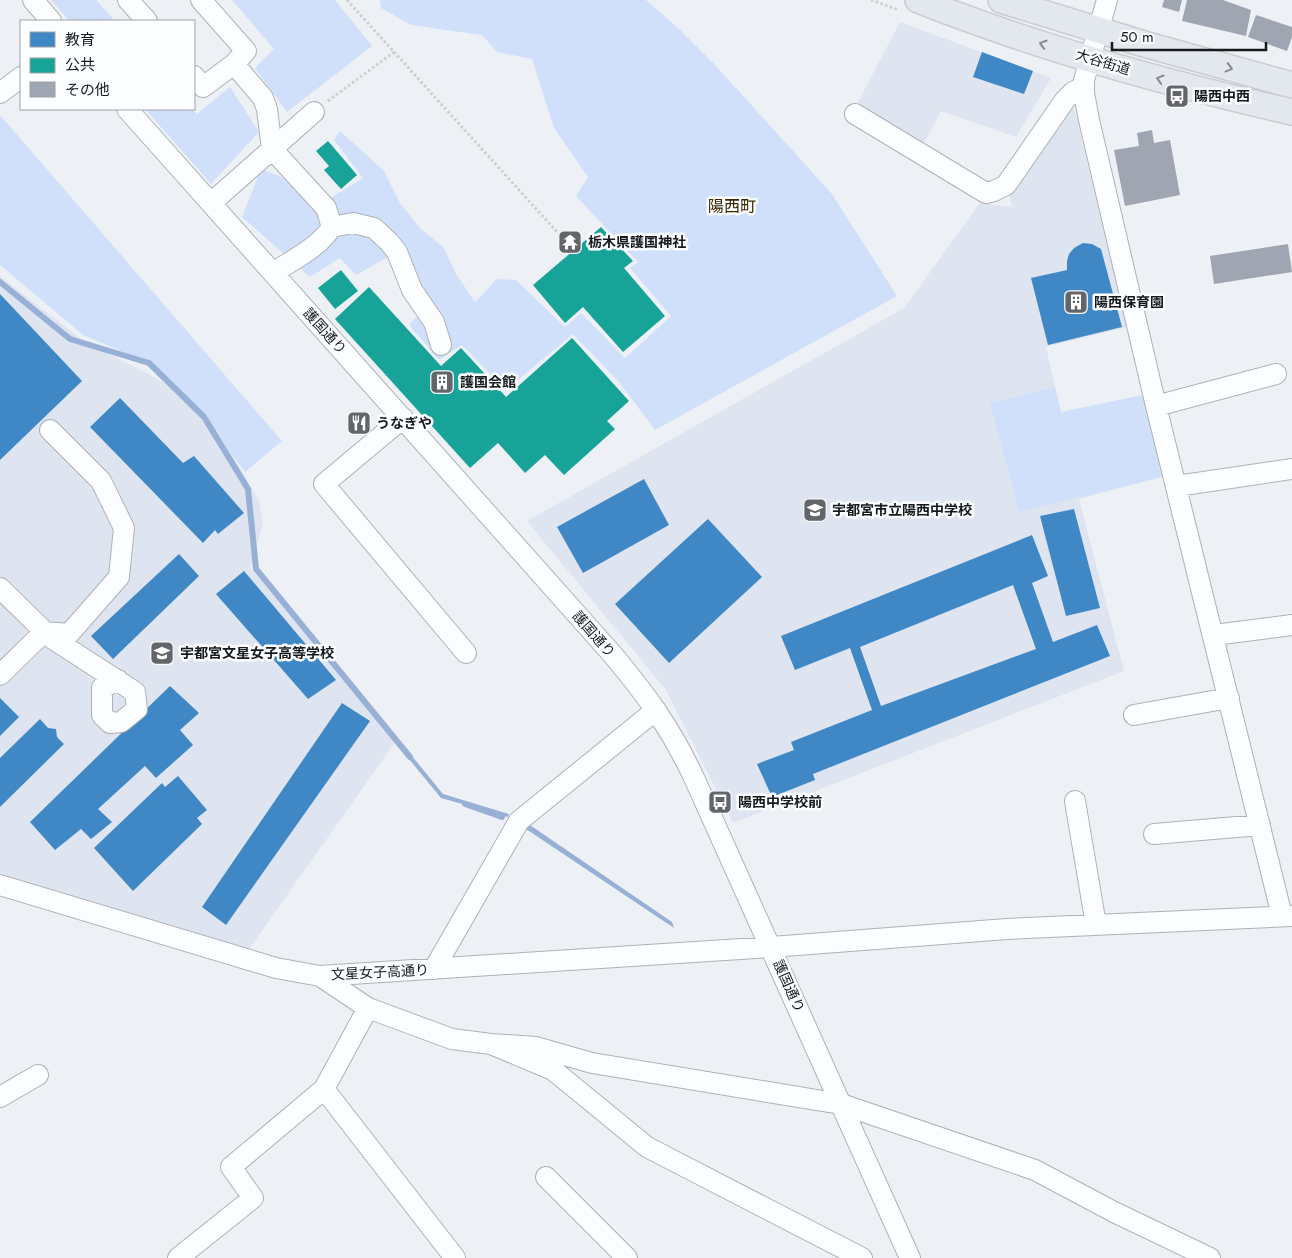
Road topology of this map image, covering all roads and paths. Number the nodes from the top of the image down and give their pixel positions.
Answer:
1 (34, 0) edge
2 (128, 0) edge
3 (201, 0) edge
4 (347, 0) edge
5 (918, 0) edge
6 (1001, 0) edge
7 (1107, 0) edge
8 (50, 20) edge
9 (146, 20) edge
10 (1098, 30) junction
11 (394, 52) junction
12 (1089, 58) junction
13 (234, 64) junction
14 (195, 77) edge
15 (20, 78) edge
16 (1292, 85) edge
17 (1084, 87) junction
18 (0, 93) edge
19 (128, 110) edge
20 (314, 112) joint
21 (1292, 112) edge
22 (856, 114) dead end
23 (272, 149) junction
24 (211, 203) junction
25 (332, 227) junction
26 (566, 242) dead end
27 (273, 272) junction
28 (441, 346) dead end
29 (1276, 374) dead end
30 (1156, 406) junction
31 (403, 418) junction
32 (50, 430) dead end
33 (1292, 469) edge
34 (1177, 486) junction
35 (0, 588) edge
36 (1292, 625) edge
37 (44, 632) junction
38 (1214, 635) junction
39 (466, 653) dead end
40 (0, 675) edge
41 (118, 680) dead end
42 (1229, 698) junction
43 (656, 710) junction
44 (1134, 715) dead end
45 (1075, 801) dead end
46 (1260, 825) junction
47 (1154, 834) dead end
48 (0, 885) edge
49 (1287, 916) edge
50 (1096, 925) junction
51 (772, 947) junction
52 (434, 969) junction
53 (320, 976) junction
54 (368, 1008) junction
55 (491, 1044) junction
56 (38, 1075) dead end
57 (324, 1088) junction
58 (0, 1097) edge
59 (841, 1104) junction
60 (546, 1178) dead end
61 (178, 1258) edge
62 (455, 1258) edge
63 (628, 1258) edge
64 (862, 1258) edge
65 (910, 1258) edge
66 (1210, 1258) edge

1 - 8 street
2 - 9 street
3 - 13 street
4 - 11 path
12 -> 5 main road, 大谷街道
6 - 10 main road, 大谷街道
7 - 10 street
10 - 12 street
10 -> 16 main road, 大谷街道
11 - 20 path
11 - 26 path
12 - 17 street
21 -> 12 main road, 大谷街道
13 - 14 street
13 - 23 street
15 - 18 street
17 - 22 street
17 - 30 street
19 - 24 street, 護国通り
20 - 23 street
23 - 24 street
23 - 25 street
24 - 27 street, 護国通り
25 - 27 street
25 - 28 street
27 - 31 street, 護国通り
29 - 30 street
30 - 34 street
31 - 39 street
31 - 43 street, 護国通り
32 - 37 street
33 - 34 street
34 - 38 street
35 - 37 street
36 - 38 street
37 - 40 street
37 - 41 street
38 - 42 street
42 - 44 street
42 - 46 street
43 - 51 street, 護国通り
43 - 52 street
45 - 50 street
46 - 47 street
46 - 49 street
48 - 53 street, 文星女子高通り
49 - 50 street, 文星女子高通り
50 - 51 street, 文星女子高通り
51 - 52 street, 文星女子高通り
51 - 59 street, 護国通り
52 - 53 street, 文星女子高通り
53 - 54 street
54 - 55 street
54 - 57 street
55 - 59 street
55 - 64 street
56 - 58 street
57 - 61 street
57 - 62 street
59 - 65 street, 護国通り
59 - 66 street
60 - 63 street

